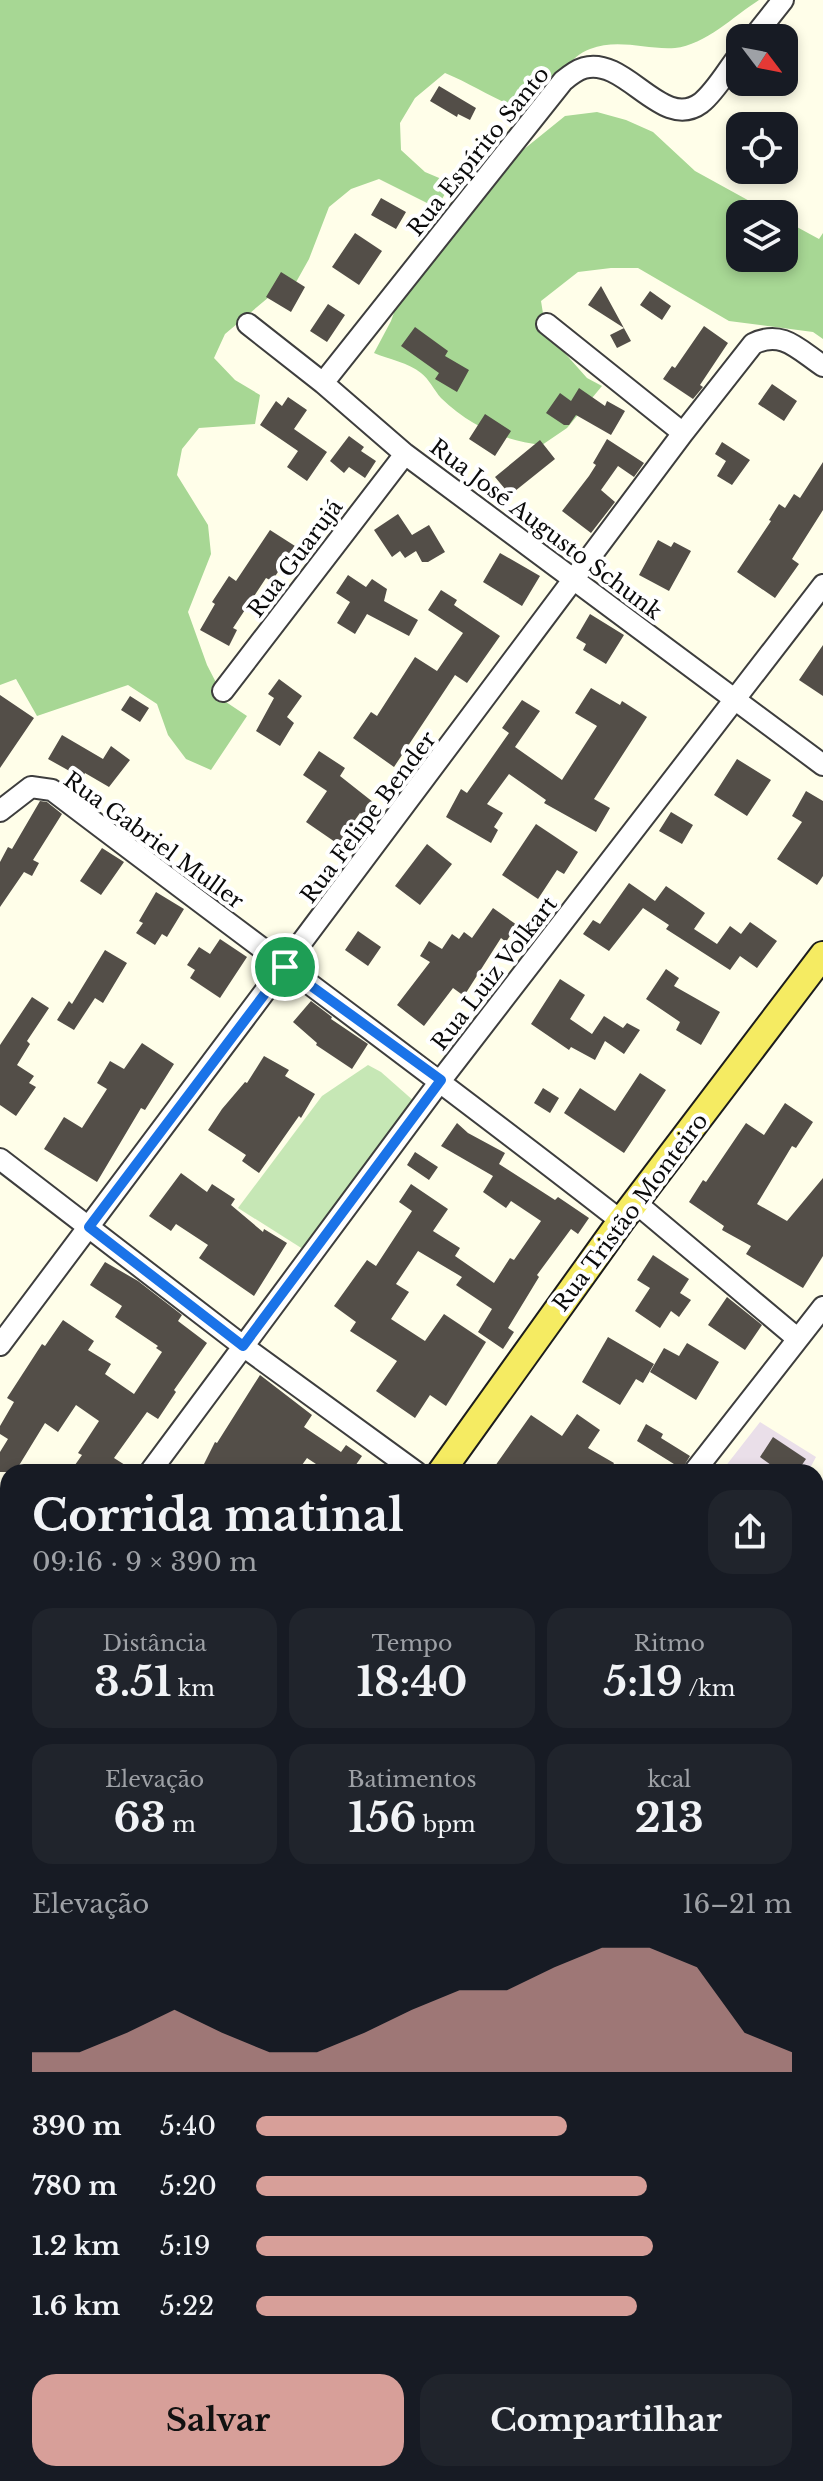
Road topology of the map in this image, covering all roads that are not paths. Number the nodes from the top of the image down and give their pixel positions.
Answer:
1 (783, 0) edge
2 (764, 24) edge
3 (726, 72) edge
4 (248, 324) dead end
5 (547, 324) dead end
6 (823, 366) edge
7 (323, 383) junction
8 (683, 433) junction
9 (405, 454) junction
10 (575, 582) junction
11 (823, 585) edge
12 (223, 691) dead end
13 (737, 700) junction
14 (823, 765) edge
15 (0, 811) edge
16 (823, 955) edge
17 (285, 967) junction
18 (441, 1080) junction
19 (0, 1159) edge
20 (628, 1212) junction
21 (89, 1227) junction
22 (823, 1307) edge
23 (798, 1339) junction
24 (0, 1345) edge
25 (243, 1346) junction
26 (156, 1464) edge
27 (405, 1464) edge
28 (447, 1464) edge
29 (700, 1464) edge

1 - 2 street
3 - 7 street, Rua Espírito Santo
4 - 7 street, Rua José Augusto Schunk
5 - 8 street
6 - 8 street, Rua Felipe Bender
7 - 9 street, Rua José Augusto Schunk
8 - 10 street, Rua Felipe Bender
9 - 10 street, Rua José Augusto Schunk
9 - 12 street, Rua Guarujá
10 - 13 street, Rua José Augusto Schunk
10 - 17 street, Rua Felipe Bender
11 - 13 street, Rua Luiz Volkart
13 - 14 street, Rua José Augusto Schunk
13 - 18 street, Rua Luiz Volkart
15 - 17 street, Rua Gabriel Muller
16 - 20 main road, Rua Tristão Monteiro
17 - 18 street, Rua Gabriel Muller
17 - 21 street, Rua Felipe Bender
18 - 20 street, Rua Gabriel Muller
18 - 25 street, Rua Luiz Volkart
19 - 21 street
20 - 23 street, Rua Gabriel Muller
20 - 28 main road, Rua Tristão Monteiro
21 - 24 street, Rua Felipe Bender
21 - 25 street
22 - 23 street
23 - 29 street
25 - 26 street, Rua Luiz Volkart
25 - 27 street

